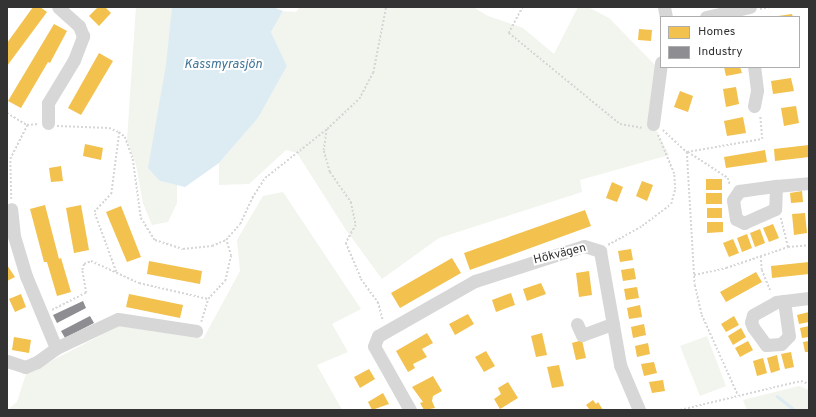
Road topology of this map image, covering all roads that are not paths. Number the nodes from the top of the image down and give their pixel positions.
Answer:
1 (58, 7) edge
2 (746, 11) edge
3 (713, 16) edge
4 (660, 68) edge
5 (754, 68) edge
6 (754, 106) road end
7 (48, 124) road end
8 (653, 124) road end
9 (809, 183) edge
10 (776, 186) junction
11 (11, 208) road end
12 (809, 298) edge
13 (780, 302) road end
14 (578, 324) dead end
15 (612, 324) junction
16 (196, 331) road end
17 (56, 348) junction
18 (7, 361) edge
19 (410, 410) edge
20 (639, 410) edge

1 - 7 street
2 - 3 street
4 - 8 street
5 - 6 street
9 - 10 street
10 - 10 street
11 - 17 street
12 - 13 street
14 - 15 street
15 - 19 street, Hökvägen
15 - 20 street, Hökvägen
16 - 17 street
17 - 18 street

